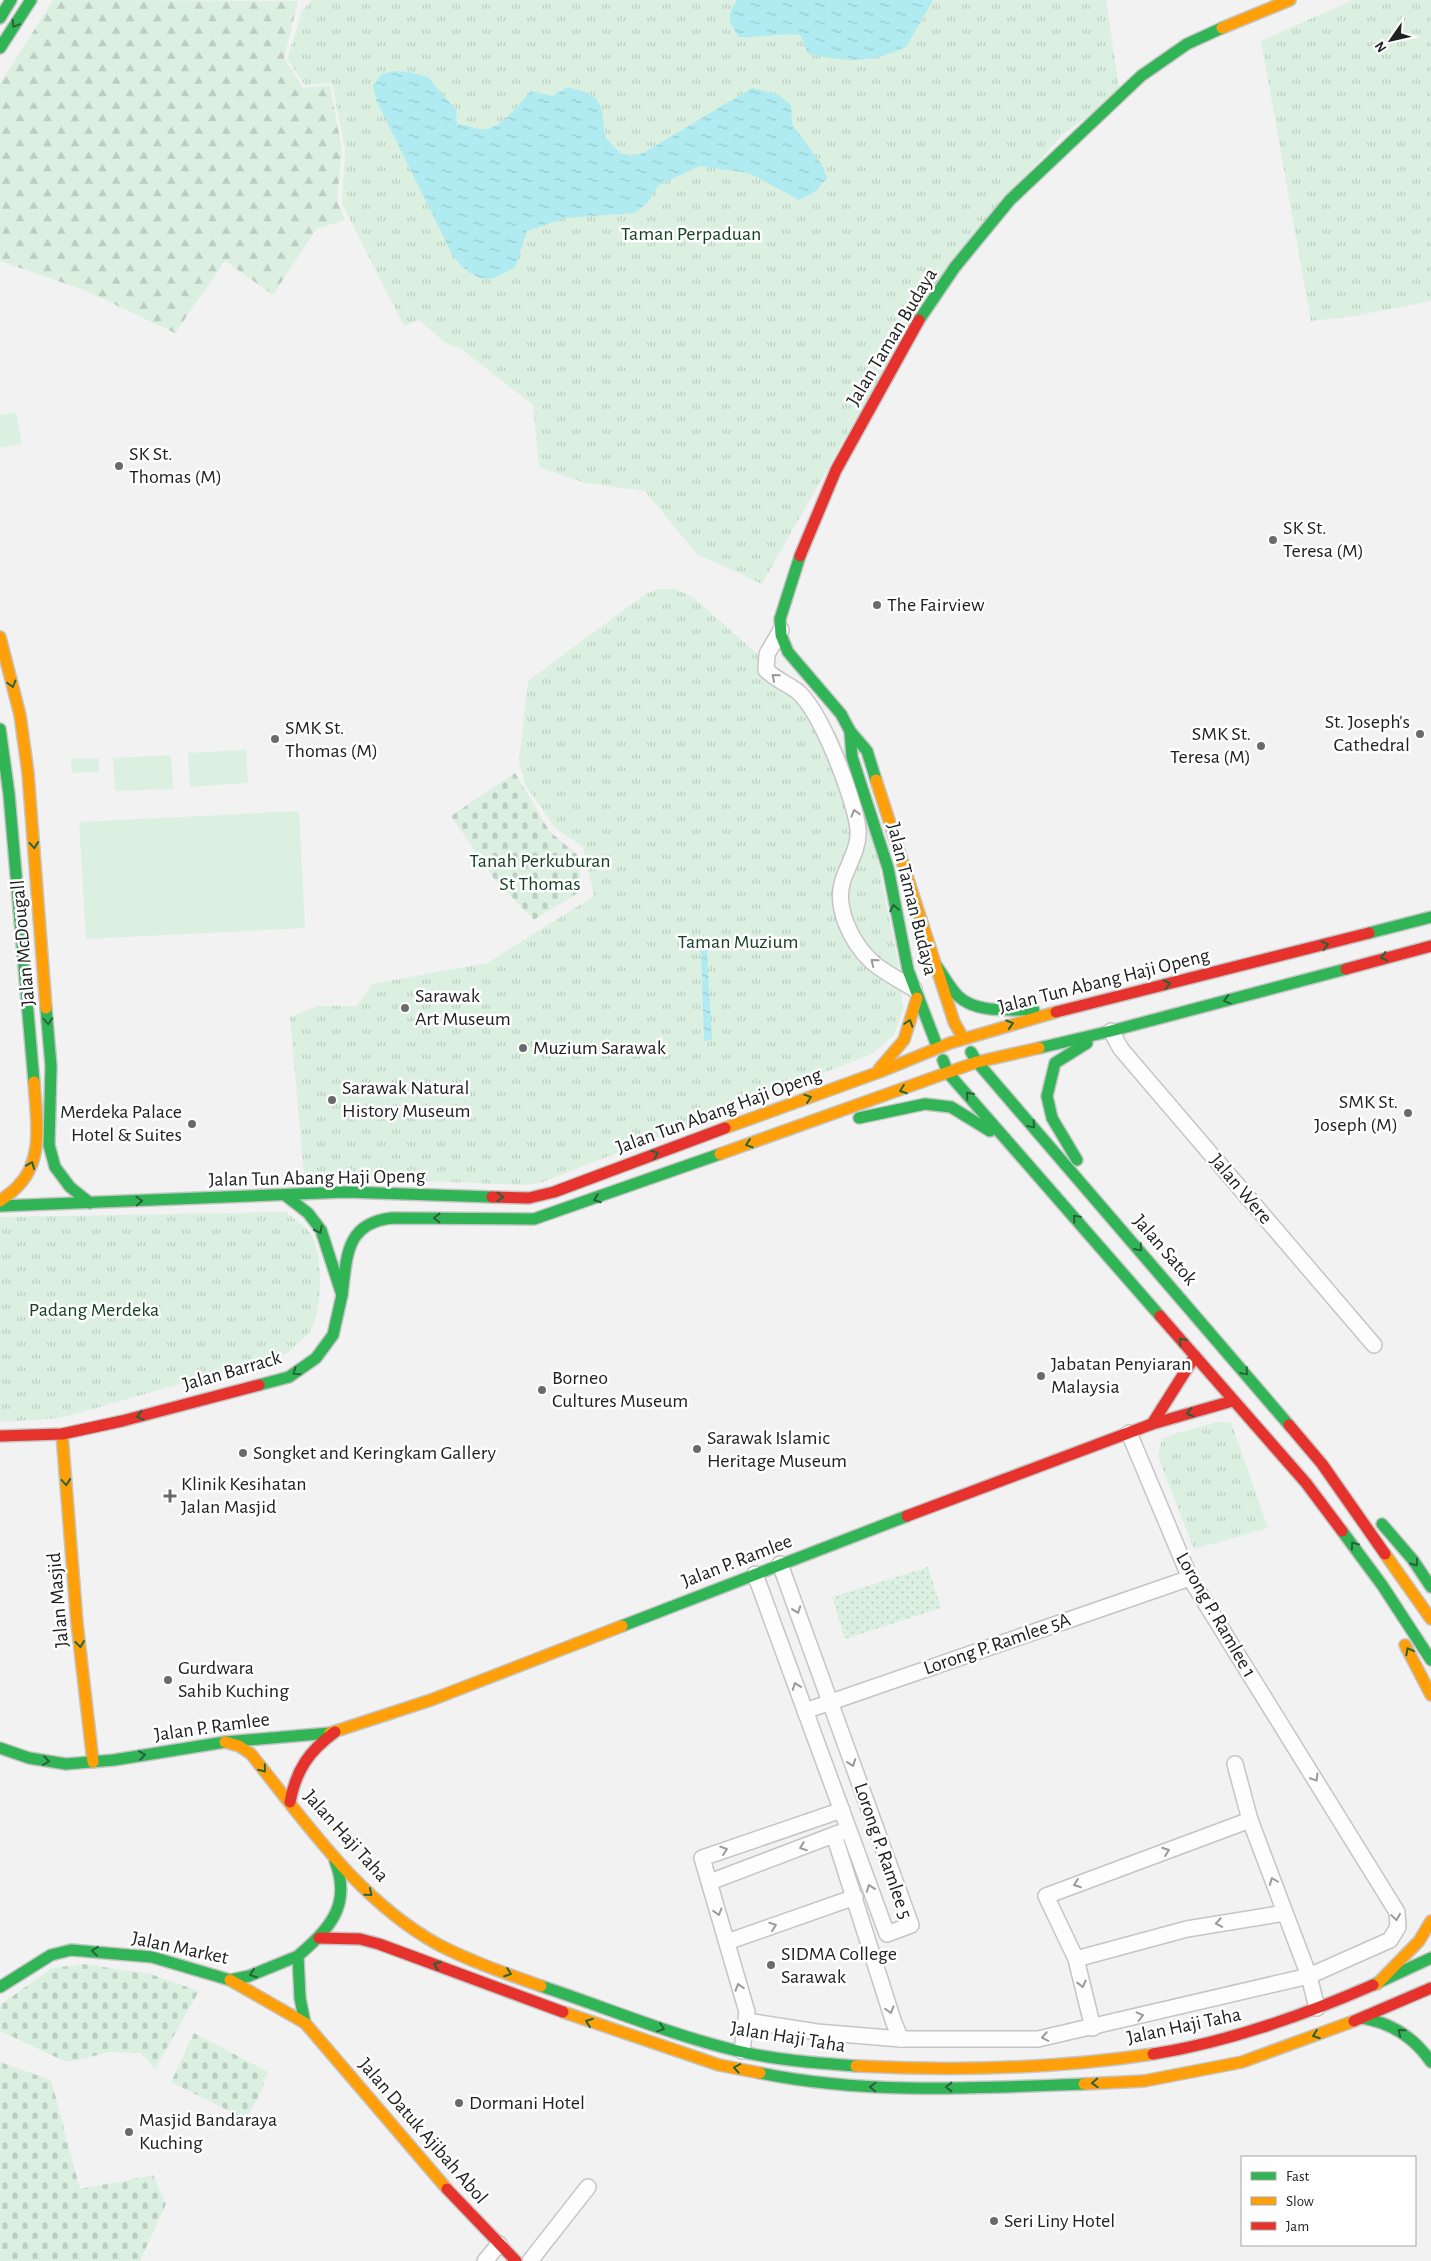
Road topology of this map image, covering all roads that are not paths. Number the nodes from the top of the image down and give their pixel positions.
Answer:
1 (11, 0) edge
2 (31, 0) edge
3 (1290, 0) edge
4 (0, 18) edge
5 (0, 48) edge
6 (781, 630) junction
7 (0, 637) edge
8 (0, 729) edge
9 (850, 731) junction
10 (1431, 917) edge
11 (1431, 946) edge
12 (935, 964) junction
13 (916, 993) junction
14 (1056, 1010) junction
15 (1111, 1031) junction
16 (963, 1038) junction
17 (937, 1046) junction
18 (977, 1062) junction
19 (948, 1073) junction
20 (875, 1074) junction
21 (768, 1138) junction
22 (1016, 1149) junction
23 (286, 1196) junction
24 (0, 1201) edge
25 (90, 1203) junction
26 (0, 1206) edge
27 (1106, 1210) junction
28 (342, 1295) junction
29 (1374, 1345) dead end
30 (1195, 1356) junction
31 (1214, 1379) junction
32 (1229, 1402) junction
33 (1152, 1424) junction
34 (1129, 1433) junction
35 (62, 1434) junction
36 (0, 1436) edge
37 (1322, 1464) junction
38 (1288, 1481) dead end
39 (780, 1564) junction
40 (755, 1574) junction
41 (1190, 1578) junction
42 (1431, 1587) edge
43 (1431, 1619) edge
44 (1397, 1632) dead end
45 (1431, 1660) edge
46 (1431, 1695) edge
47 (830, 1702) junction
48 (805, 1711) junction
49 (336, 1732) junction
50 (225, 1742) junction
51 (0, 1748) edge
52 (93, 1762) junction
53 (1235, 1764) dead end
54 (290, 1802) junction
55 (842, 1810) junction
56 (1250, 1820) junction
57 (849, 1830) junction
58 (834, 1835) junction
59 (331, 1852) junction
60 (710, 1882) junction
61 (855, 1897) junction
62 (1284, 1913) junction
63 (1431, 1921) edge
64 (319, 1938) junction
65 (727, 1942) junction
66 (298, 1956) junction
67 (1431, 1958) edge
68 (1076, 1959) junction
69 (1309, 1976) junction
70 (230, 1980) junction
71 (1376, 1984) junction
72 (0, 1987) edge
73 (1431, 1988) edge
74 (1317, 2008) junction
75 (1362, 2018) junction
76 (746, 2021) junction
77 (305, 2023) junction
78 (1093, 2028) junction
79 (901, 2039) junction
80 (742, 2051) junction
81 (1431, 2062) edge
82 (588, 2187) dead end
83 (499, 2244) junction
84 (484, 2261) edge
85 (516, 2261) edge
86 (530, 2261) edge

1 - 4 main road
2 -> 5 main road
3 - 6 main road, Jalan Taman Budaya
6 - 9 main road, Jalan Taman Budaya
13 -> 6 street
7 -> 25 main road, Jalan McDougall
24 -> 8 main road, Jalan McDougall
9 - 12 main road, Jalan Taman Budaya
13 -> 9 main road, Jalan Taman Budaya
14 -> 10 main road, Jalan Tun Abang Haji Openg
11 -> 15 main road, Jalan Tun Abang Haji Openg
12 - 14 main road
12 - 16 main road, Jalan Taman Budaya
13 - 17 main road, Jalan Taman Budaya
20 -> 13 main road
16 -> 14 main road, Jalan Tun Abang Haji Openg
15 - 18 main road, Jalan Tun Abang Haji Openg
15 - 27 main road
15 - 29 street, Jalan Were
16 - 17 main road, Jalan Tun Abang Haji Openg
16 - 18 main road, Jalan Taman Budaya
17 - 19 main road, Jalan Taman Budaya
17 - 20 main road, Jalan Tun Abang Haji Openg
18 - 19 main road, Jalan Tun Abang Haji Openg
18 -> 27 main road, Jalan Satok
19 -> 21 main road, Jalan Tun Abang Haji Openg
22 -> 19 main road
23 -> 20 main road, Jalan Tun Abang Haji Openg
21 - 22 main road
21 -> 28 main road, Jalan Tun Abang Haji Openg
30 -> 22 main road
25 -> 23 main road, Jalan Tun Abang Haji Openg
23 -> 28 main road
25 - 26 main road, Jalan Tun Abang Haji Openg
27 -> 37 main road, Jalan Satok
28 -> 35 main road, Jalan Barrack
30 - 31 main road
30 - 33 main road
31 - 32 main road
45 -> 31 main road
32 -> 33 main road, Jalan P. Ramlee
32 - 38 main road
33 - 34 main road, Jalan P. Ramlee
34 - 39 main road, Jalan P. Ramlee
34 - 41 street, Lorong P. Ramlee 1
35 - 36 main road, Jalan Barrack
35 -> 52 main road, Jalan Masjid
37 -> 42 main road, Jalan Satok
37 - 43 main road, Jalan Satok
39 - 40 main road, Jalan P. Ramlee
39 -> 47 street, Lorong P. Ramlee 5
48 -> 40 street, Lorong P. Ramlee 5
40 - 49 main road, Jalan P. Ramlee
41 - 47 street, Lorong P. Ramlee 5A
41 -> 69 street, Lorong P. Ramlee 1
46 -> 44 main road
47 - 48 street, Lorong P. Ramlee 5A
47 -> 57 street, Lorong P. Ramlee 5
48 - 55 street, Lorong P. Ramlee 5
49 - 50 main road, Jalan P. Ramlee
49 - 54 main road, Jalan P. Ramlee
52 -> 50 main road, Jalan P. Ramlee
50 -> 54 main road, Jalan Haji Taha
51 -> 52 main road, Jalan P. Ramlee
53 - 56 street
54 - 59 main road, Jalan Haji Taha
55 - 57 street, Lorong P. Ramlee 5
60 -> 55 street
62 -> 56 street
56 - 68 street
57 - 58 street
58 -> 60 street
58 - 61 street
59 - 64 main road
59 -> 80 main road, Jalan Haji Taha
60 -> 65 street
65 -> 61 street
61 -> 79 street
62 -> 68 street
62 - 69 street
63 - 71 main road
64 - 66 main road
75 -> 64 main road, Jalan Haji Taha
76 -> 65 street
66 -> 70 main road, Jalan Market
66 - 77 main road, Jalan Datuk Ajibah Abol
67 - 71 main road, Jalan Haji Taha
68 -> 78 street
69 - 74 street
78 -> 69 street, Lorong P. Ramlee 1
70 -> 72 main road, Jalan Market
70 - 77 main road, Jalan Datuk Ajibah Abol
71 - 74 main road, Jalan Haji Taha
73 - 75 main road, Jalan Haji Taha
74 - 80 main road, Jalan Haji Taha
81 -> 75 main road
76 - 79 street, Lorong P. Ramlee 1
76 - 80 street
77 - 83 main road, Jalan Datuk Ajibah Abol
78 -> 79 street, Lorong P. Ramlee 1
82 - 86 street
83 - 84 street
83 - 85 main road, Jalan Datuk Ajibah Abol

